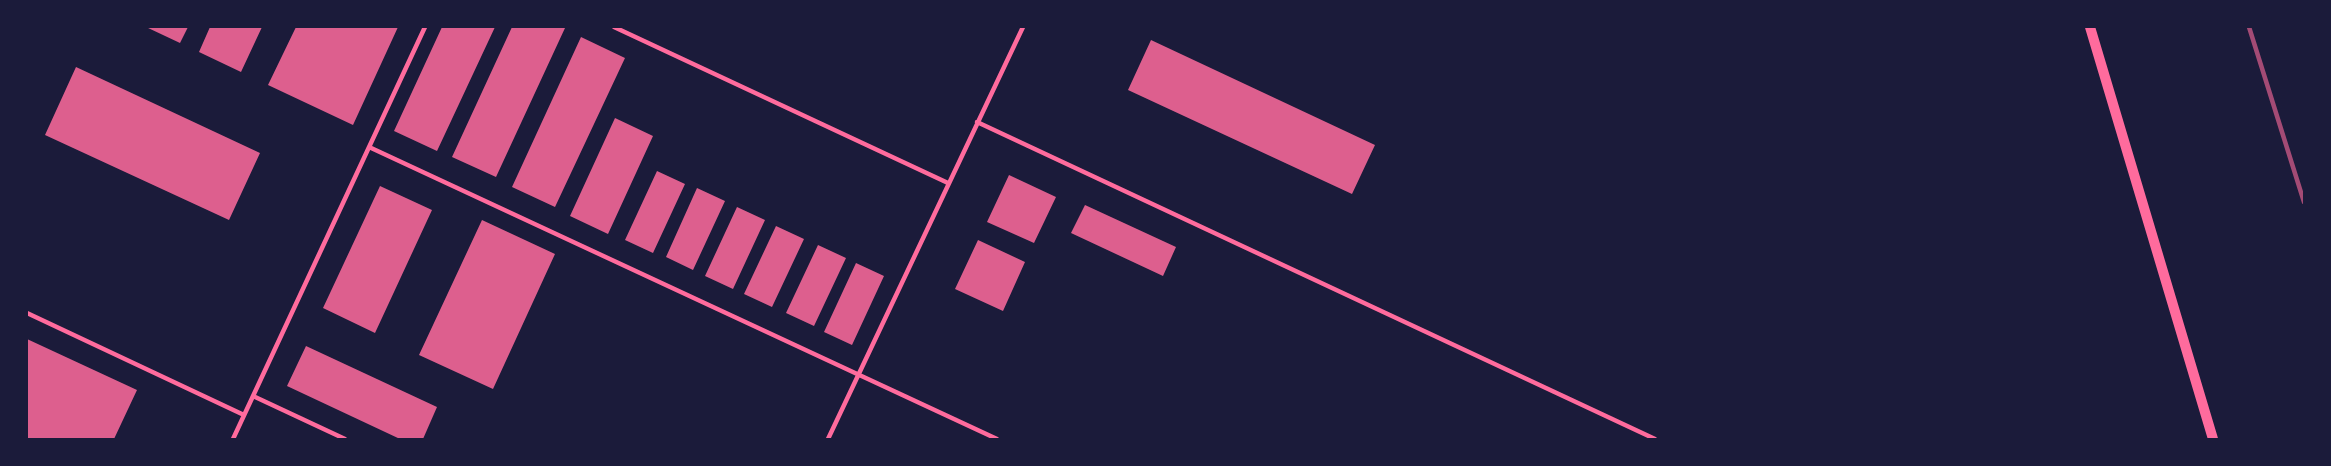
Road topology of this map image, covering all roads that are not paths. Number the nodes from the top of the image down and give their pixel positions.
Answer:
1 (425, 27) edge
2 (614, 27) edge
3 (1023, 27) edge
4 (2090, 27) edge
5 (977, 122) junction
6 (369, 147) junction
7 (948, 183) junction
8 (27, 313) edge
9 (859, 374) junction
10 (253, 396) junction
11 (244, 415) junction
12 (233, 439) edge
13 (345, 439) edge
14 (828, 439) edge
15 (997, 439) edge
16 (1655, 439) edge
17 (2213, 439) edge

1 - 6 lane
2 - 7 lane
3 - 5 lane
4 - 17 street
5 - 7 lane
5 - 16 lane
6 - 9 lane
6 - 10 lane
7 - 9 lane
8 - 11 lane
9 - 14 lane
9 - 15 lane
10 - 11 lane
10 - 13 lane
11 - 12 lane

